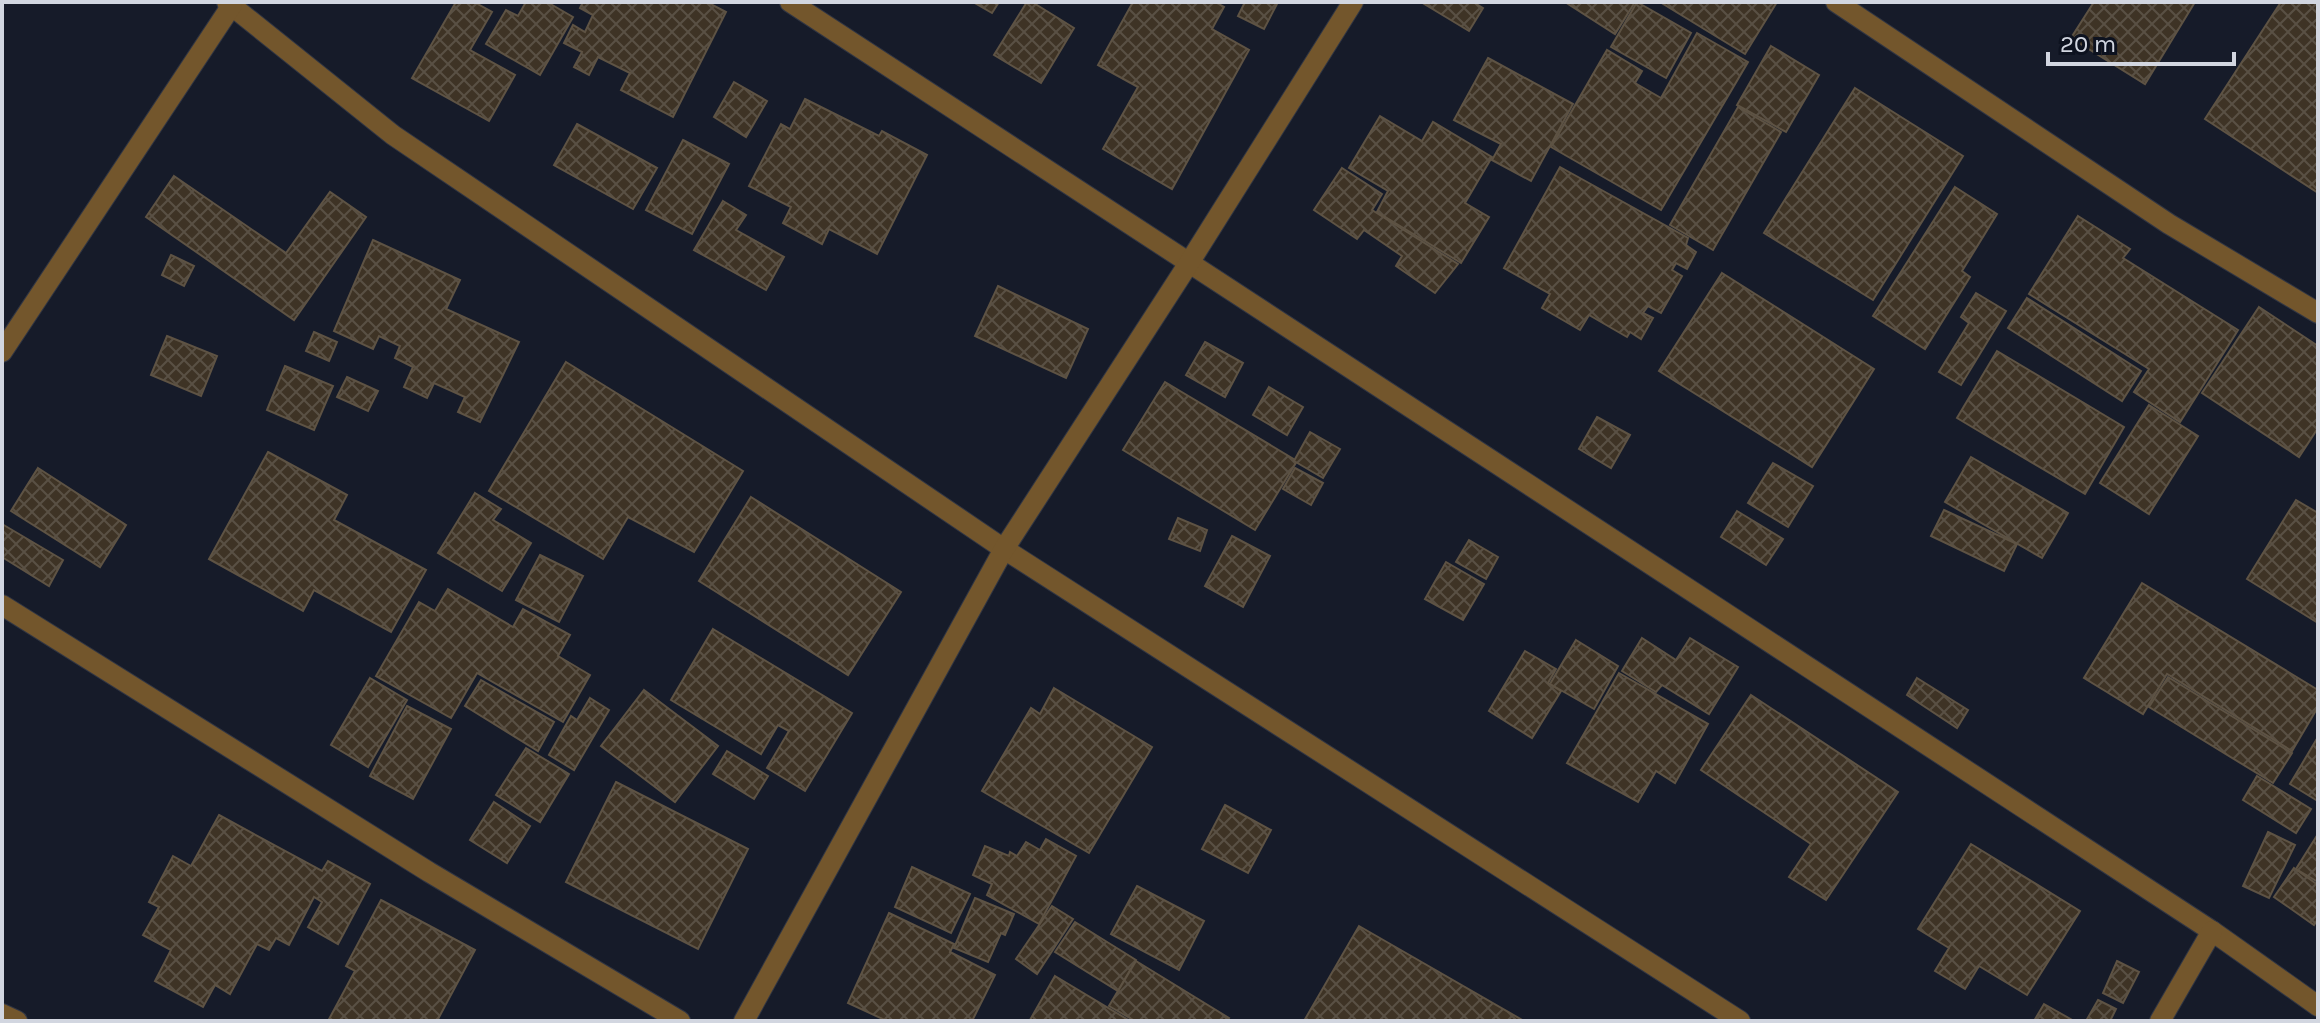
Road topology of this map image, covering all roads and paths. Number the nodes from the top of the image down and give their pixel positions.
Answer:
1 (790, 2) edge
2 (1353, 2) edge
3 (1836, 2) edge
4 (230, 4) edge
5 (1189, 263) junction
6 (2318, 313) edge
7 (2, 352) edge
8 (1004, 549) junction
9 (2, 605) edge
10 (2212, 931) junction
11 (2318, 1006) edge
12 (2, 1014) edge
13 (17, 1021) edge
14 (680, 1021) edge
15 (744, 1021) edge
16 (1740, 1021) edge
17 (2160, 1021) edge

1 - 5 street
2 - 5 street
3 - 6 street
4 - 7 street
4 - 8 street
5 - 8 street
5 - 10 street
8 - 15 street
8 - 16 street
9 - 14 street
10 - 11 street
10 - 17 street
12 - 13 street

